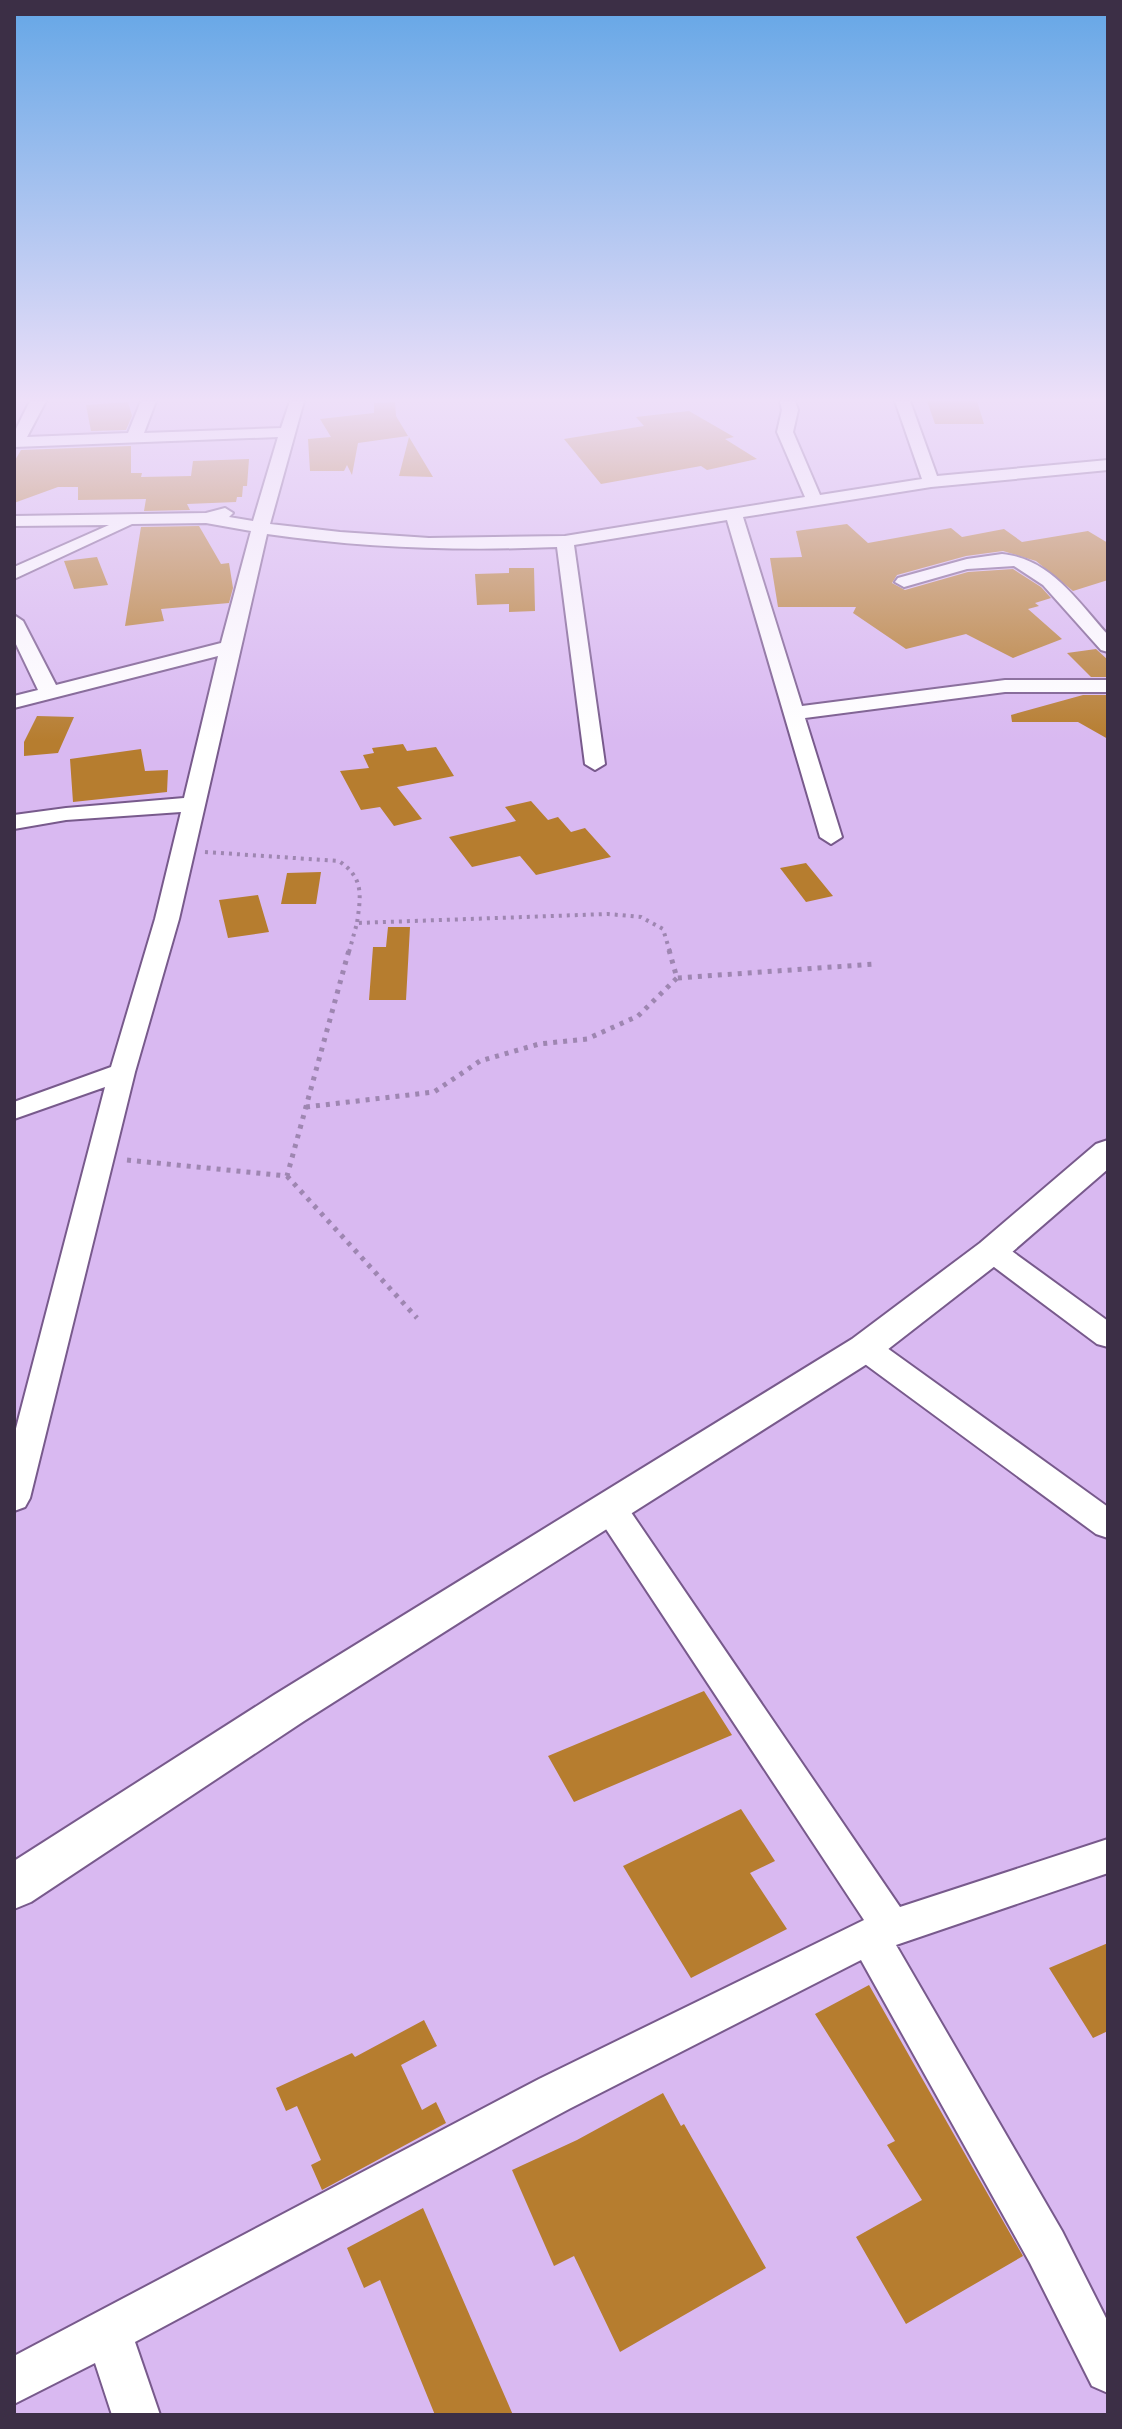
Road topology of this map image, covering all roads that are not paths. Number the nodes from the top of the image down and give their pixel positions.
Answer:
1 (222, 514) edge
2 (264, 514) edge
3 (738, 514) edge
4 (734, 515) junction
5 (206, 518) junction
6 (135, 519) junction
7 (14, 521) edge
8 (260, 529) junction
9 (565, 541) junction
10 (14, 574) edge
11 (904, 582) dead end
12 (14, 621) edge
13 (1108, 646) edge
14 (230, 647) junction
15 (1108, 686) edge
16 (49, 692) junction
17 (14, 702) edge
18 (796, 713) junction
19 (595, 764) dead end
20 (195, 804) junction
21 (14, 822) edge
22 (831, 837) dead end
23 (122, 1072) junction
24 (14, 1111) edge
25 (1108, 1151) edge
26 (992, 1251) junction
27 (1108, 1336) edge
28 (865, 1348) junction
29 (14, 1498) edge
30 (610, 1508) junction
31 (1108, 1525) edge
32 (1108, 1856) edge
33 (14, 1887) edge
34 (880, 1931) junction
35 (108, 2331) junction
36 (1108, 2370) edge
37 (14, 2381) edge
38 (136, 2415) edge

1 - 5 street
2 - 8 street
3 - 4 street
4 - 9 street
4 - 18 street
5 - 6 street
5 - 8 street
6 - 7 street
6 - 10 street
8 - 9 street
8 - 14 street
9 - 19 street
11 - 13 street
12 - 16 street
14 - 16 street
14 - 20 street
15 - 18 street
16 - 17 street
18 - 22 street
20 - 21 street
20 - 23 street
23 - 24 street
23 - 29 street
25 - 26 street
26 - 27 street
26 - 28 street
28 - 30 street
28 - 31 street
30 - 33 street
30 - 34 street
32 - 34 street
34 - 35 street
34 - 36 street
35 - 37 street
35 - 38 street

